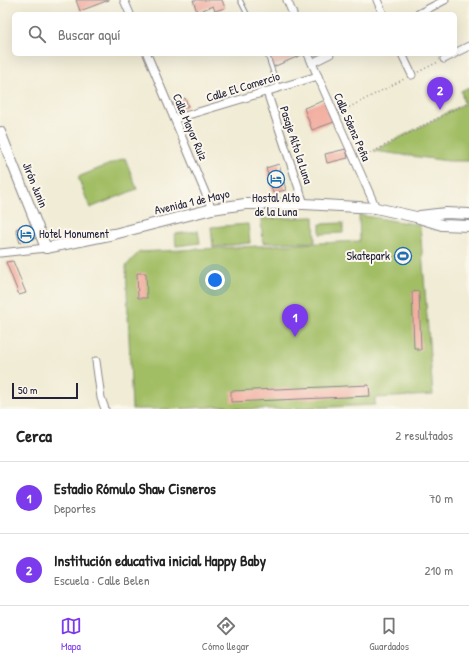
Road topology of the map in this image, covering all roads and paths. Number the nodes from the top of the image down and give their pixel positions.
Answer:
1 (124, 0) edge
2 (240, 0) edge
3 (287, 0) edge
4 (376, 0) edge
5 (445, 0) edge
6 (129, 12) edge
7 (246, 12) edge
8 (291, 12) edge
9 (382, 12) edge
10 (422, 12) edge
11 (469, 46) edge
12 (457, 52) edge
13 (148, 56) edge
14 (268, 56) edge
15 (309, 56) edge
16 (326, 56) edge
17 (403, 56) edge
18 (450, 56) edge
19 (444, 59) joint
20 (312, 63) junction
21 (412, 75) junction
22 (318, 76) junction
23 (278, 88) junction
24 (267, 92) junction
25 (469, 102) edge
26 (335, 115) junction
27 (175, 119) junction
28 (0, 132) edge
29 (355, 161) junction
30 (304, 204) junction
31 (212, 208) junction
32 (376, 208) junction
33 (469, 214) edge
34 (416, 217) junction
35 (469, 226) edge
36 (46, 248) junction
37 (0, 253) edge
38 (96, 361) dead end
39 (105, 409) edge

1 - 6 street
2 - 7 lane
3 - 8 street
4 - 9 street
5 - 10 street
11 - 12 street
13 - 27 street, Calle Mayor Ruiz
14 - 23 lane
15 - 20 street, Calle Sáenz Peña
16 - 20 street
17 - 21 street
18 - 19 street
19 - 21 path
20 - 22 street, Calle Sáenz Peña
21 - 26 path
22 - 23 street, Calle El Comercio
22 - 26 street, Calle Sáenz Peña
23 - 24 street, Calle El Comercio
24 - 27 street, Calle El Comercio
24 - 30 street, Pasaje Alto la Luna
25 - 29 path
26 - 29 street, Calle Sáenz Peña
27 - 31 street, Calle Mayor Ruiz
28 - 36 street, Jirón Junin
29 - 32 street, Calle Sáenz Peña
30 - 31 street, Avenida 1 de Mayo
30 - 32 street, Avenida 1 de Mayo
31 - 36 street, Avenida 1 de Mayo
32 - 34 street, Avenida 1 de Mayo
33 - 34 street, Avenida 1 de Mayo
34 - 35 street, Avenida 1 de Mayo
36 - 37 street, Avenida 1 de Mayo
38 - 39 street

